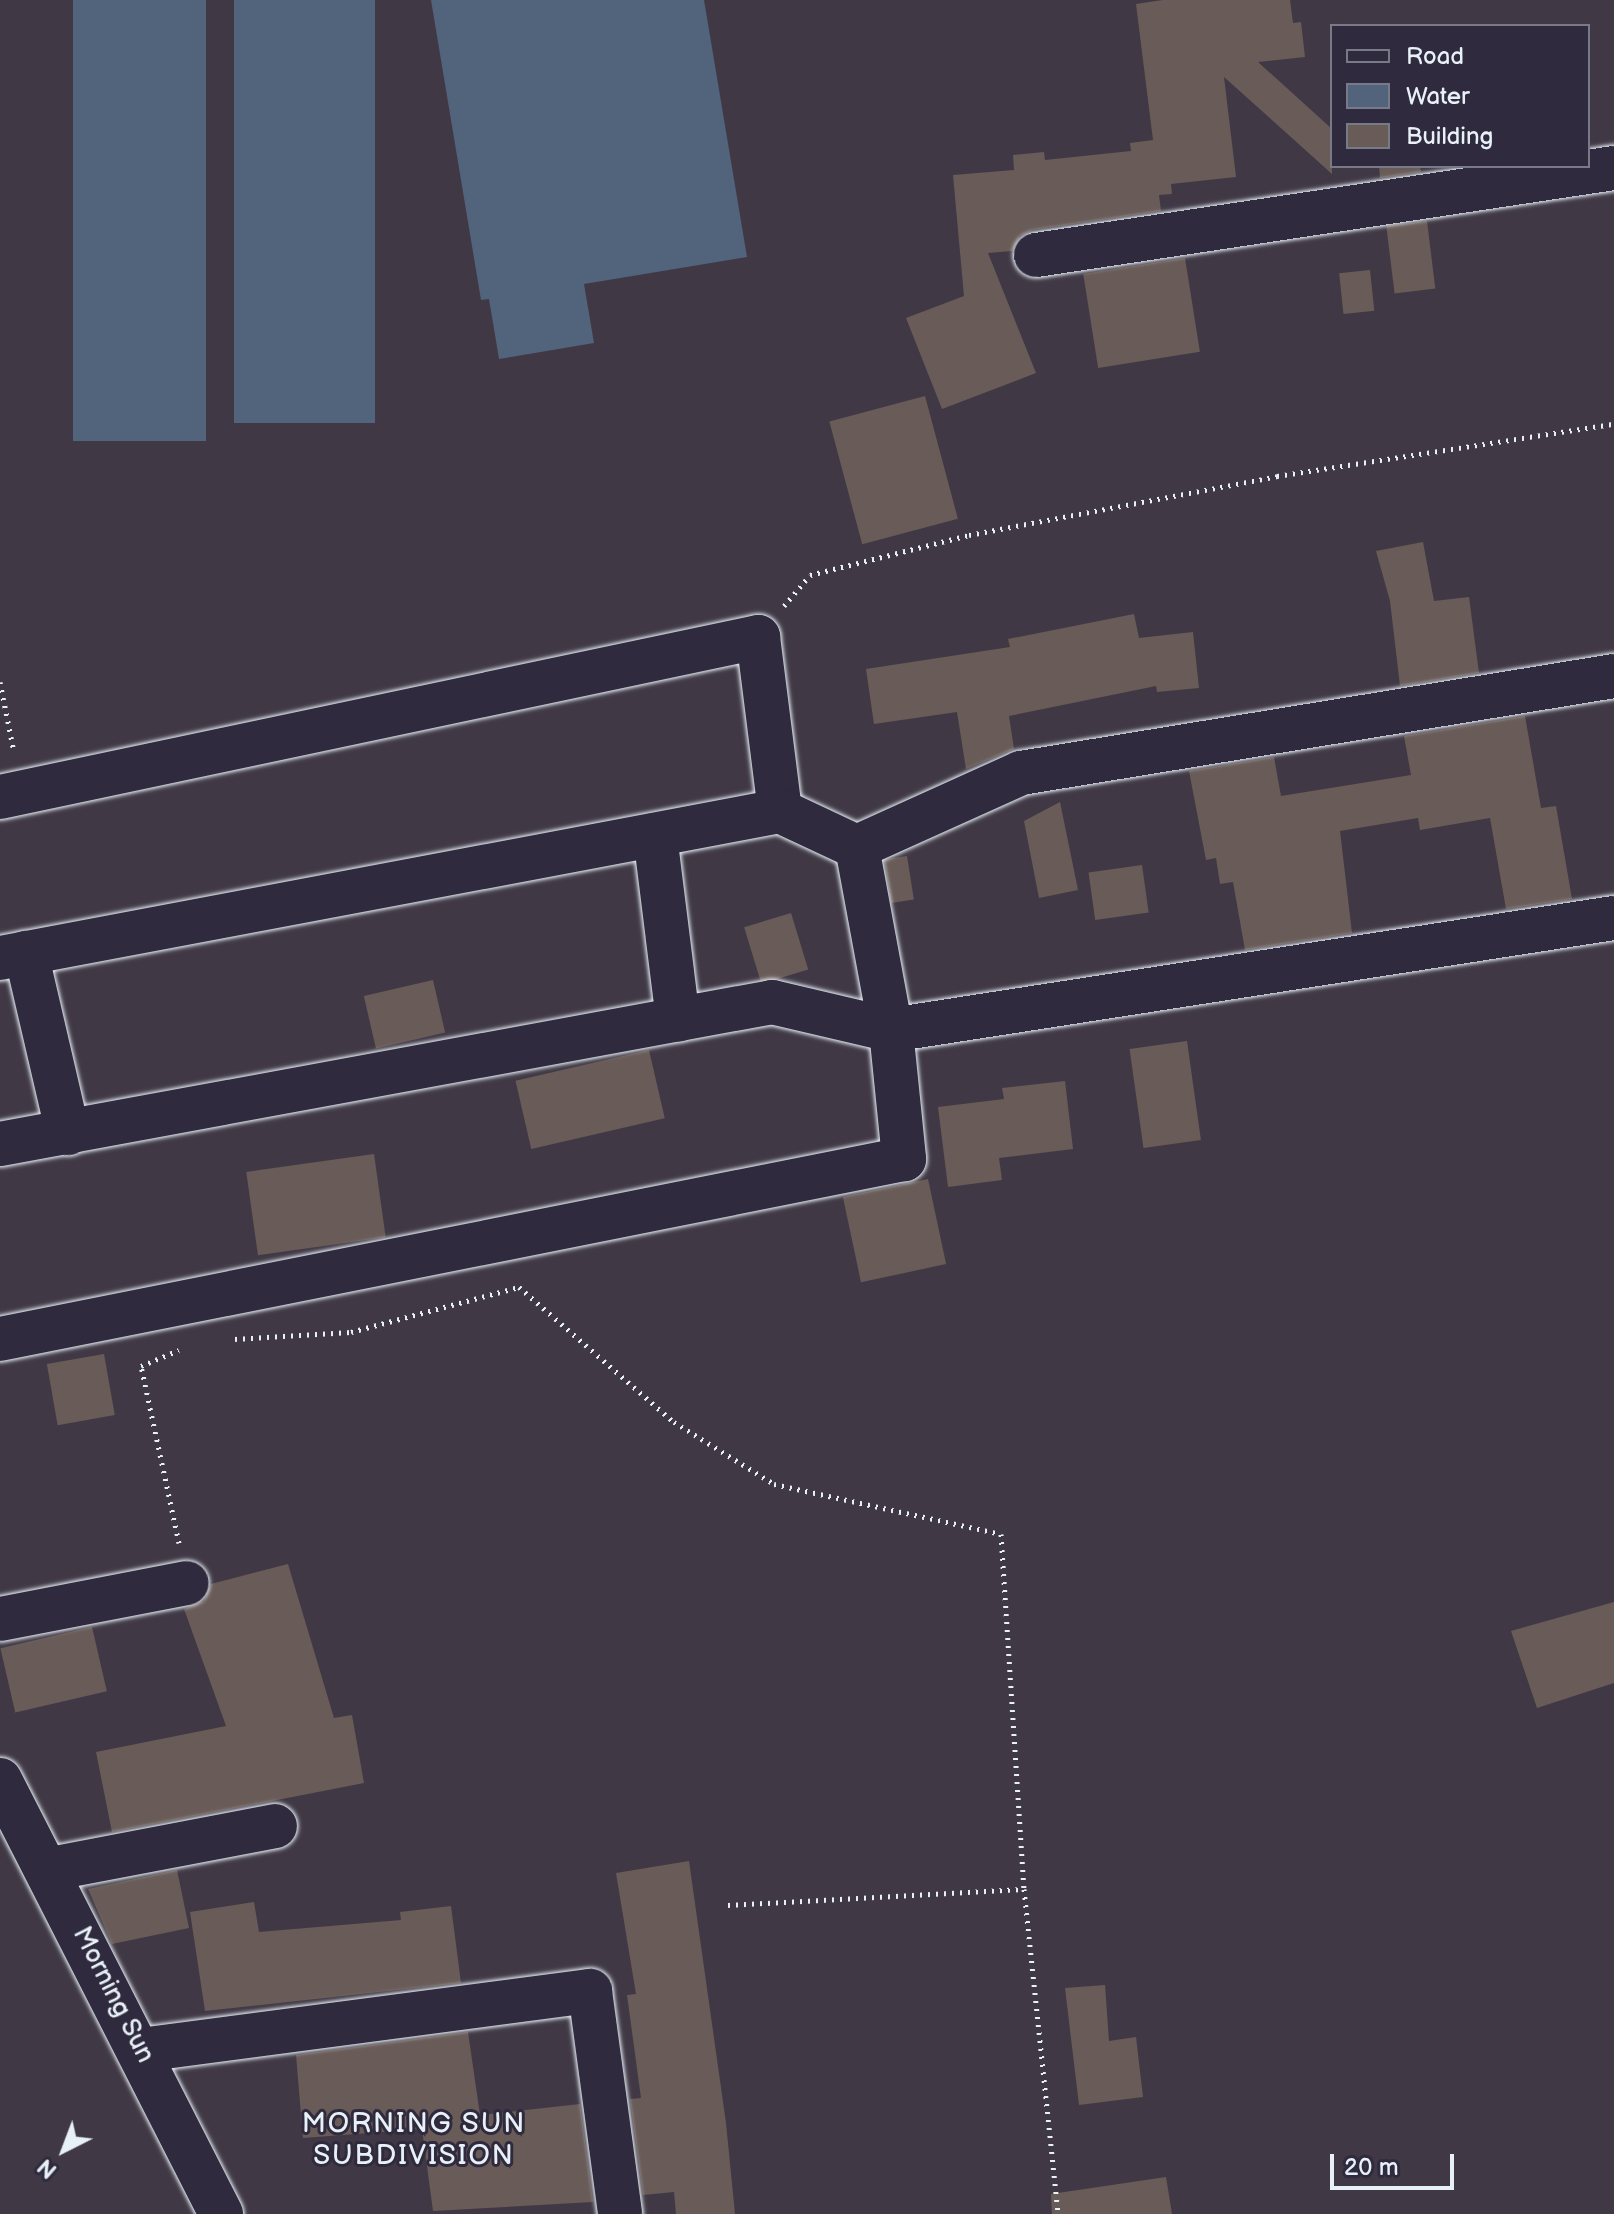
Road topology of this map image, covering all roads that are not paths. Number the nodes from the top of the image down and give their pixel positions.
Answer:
1 (1614, 168) edge
2 (1036, 255) dead end
3 (1614, 676) edge
4 (11, 794) edge
5 (780, 811) junction
6 (655, 835) junction
7 (857, 847) junction
8 (1614, 918) edge
9 (13, 955) edge
10 (678, 1020) junction
11 (891, 1030) junction
12 (68, 1133) junction
13 (0, 1144) edge
14 (0, 1339) edge
15 (187, 1583) road end
16 (0, 1619) edge
17 (0, 1780) edge
18 (275, 1826) dead end
19 (50, 1869) junction
20 (141, 2050) junction
21 (221, 2214) edge
22 (620, 2214) edge

1 - 2 street
3 - 7 street
4 - 5 street
5 - 6 street
5 - 7 street
6 - 9 street
6 - 10 street
7 - 11 street
8 - 11 street
9 - 12 street
10 - 11 street
10 - 12 street
11 - 14 street
12 - 13 street
15 - 16 street
17 - 19 street, Morning Sun
18 - 19 street
19 - 20 street, Morning Sun
20 - 21 street, Morning Sun
20 - 22 street

